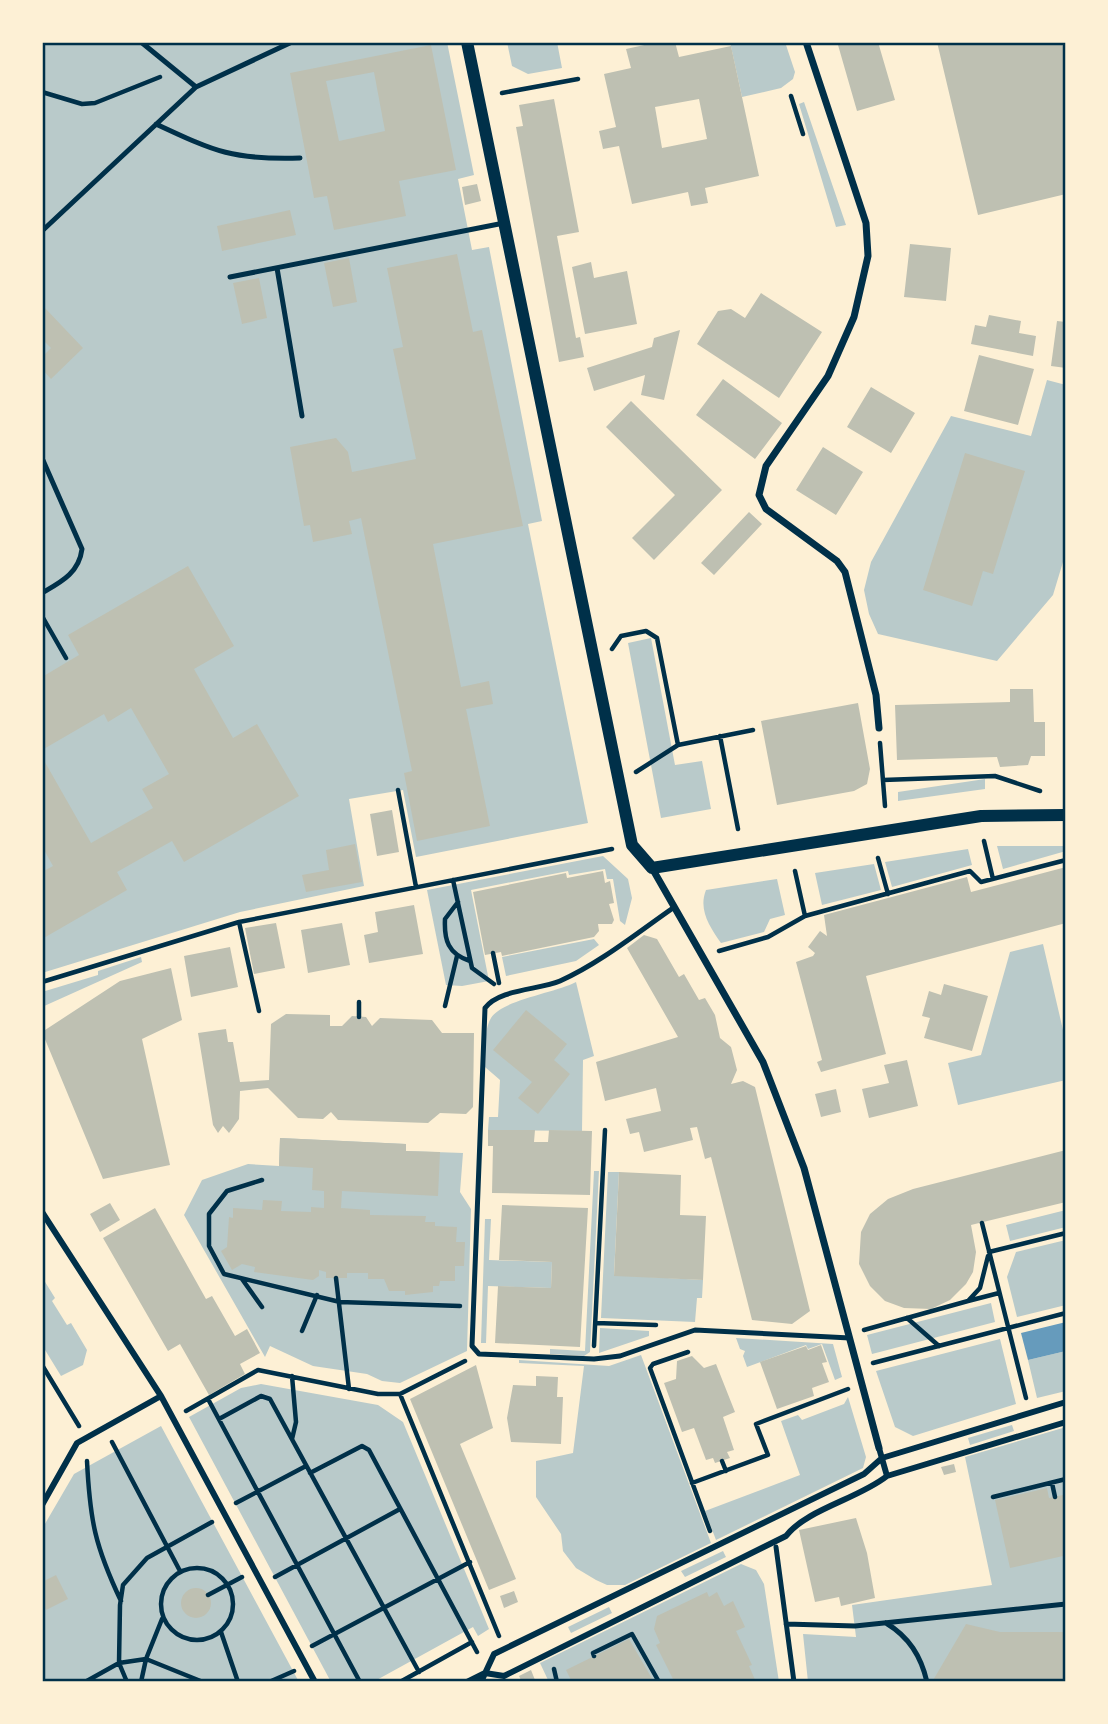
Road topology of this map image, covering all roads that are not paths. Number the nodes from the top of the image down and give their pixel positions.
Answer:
1 (141, 42) edge
2 (292, 42) edge
3 (467, 42) edge
4 (806, 42) edge
5 (196, 87) junction
6 (156, 124) junction
7 (300, 158) dead end
8 (504, 223) junction
9 (42, 230) edge
10 (277, 268) junction
11 (230, 277) dead end
12 (302, 416) dead end
13 (42, 458) edge
14 (42, 593) edge
15 (879, 728) road end
16 (1066, 816) edge
17 (652, 868) junction
18 (673, 908) junction
19 (42, 1212) edge
20 (850, 1338) junction
21 (161, 1396) junction
22 (1066, 1402) edge
23 (1066, 1423) edge
24 (879, 1448) joint
25 (882, 1458) junction
26 (887, 1476) junction
27 (42, 1505) edge
28 (776, 1544) junction
29 (1066, 1604) edge
30 (886, 1623) junction
31 (786, 1624) junction
32 (485, 1673) junction
33 (315, 1682) edge
34 (467, 1682) edge
35 (481, 1682) edge
36 (489, 1682) edge
37 (794, 1682) edge
38 (927, 1682) edge

1 - 5 lane
2 - 5 lane
3 - 8 street
4 - 15 street
5 - 6 lane
6 - 7 lane
6 - 9 lane
8 - 10 lane
8 - 17 street
10 - 11 lane
10 - 12 lane
13 - 14 lane
16 - 17 street
17 - 18 street
18 - 20 street
18 - 20 lane
19 - 21 street
20 - 24 street
21 - 27 street
21 - 33 street
22 - 25 street
23 - 26 street
24 - 25 street
25 - 26 street
25 - 32 street
26 - 28 street
28 - 31 lane
28 - 32 street
29 - 30 lane
30 - 31 lane
30 - 38 lane
31 - 37 lane
32 - 34 street
32 - 35 street
32 - 36 street

